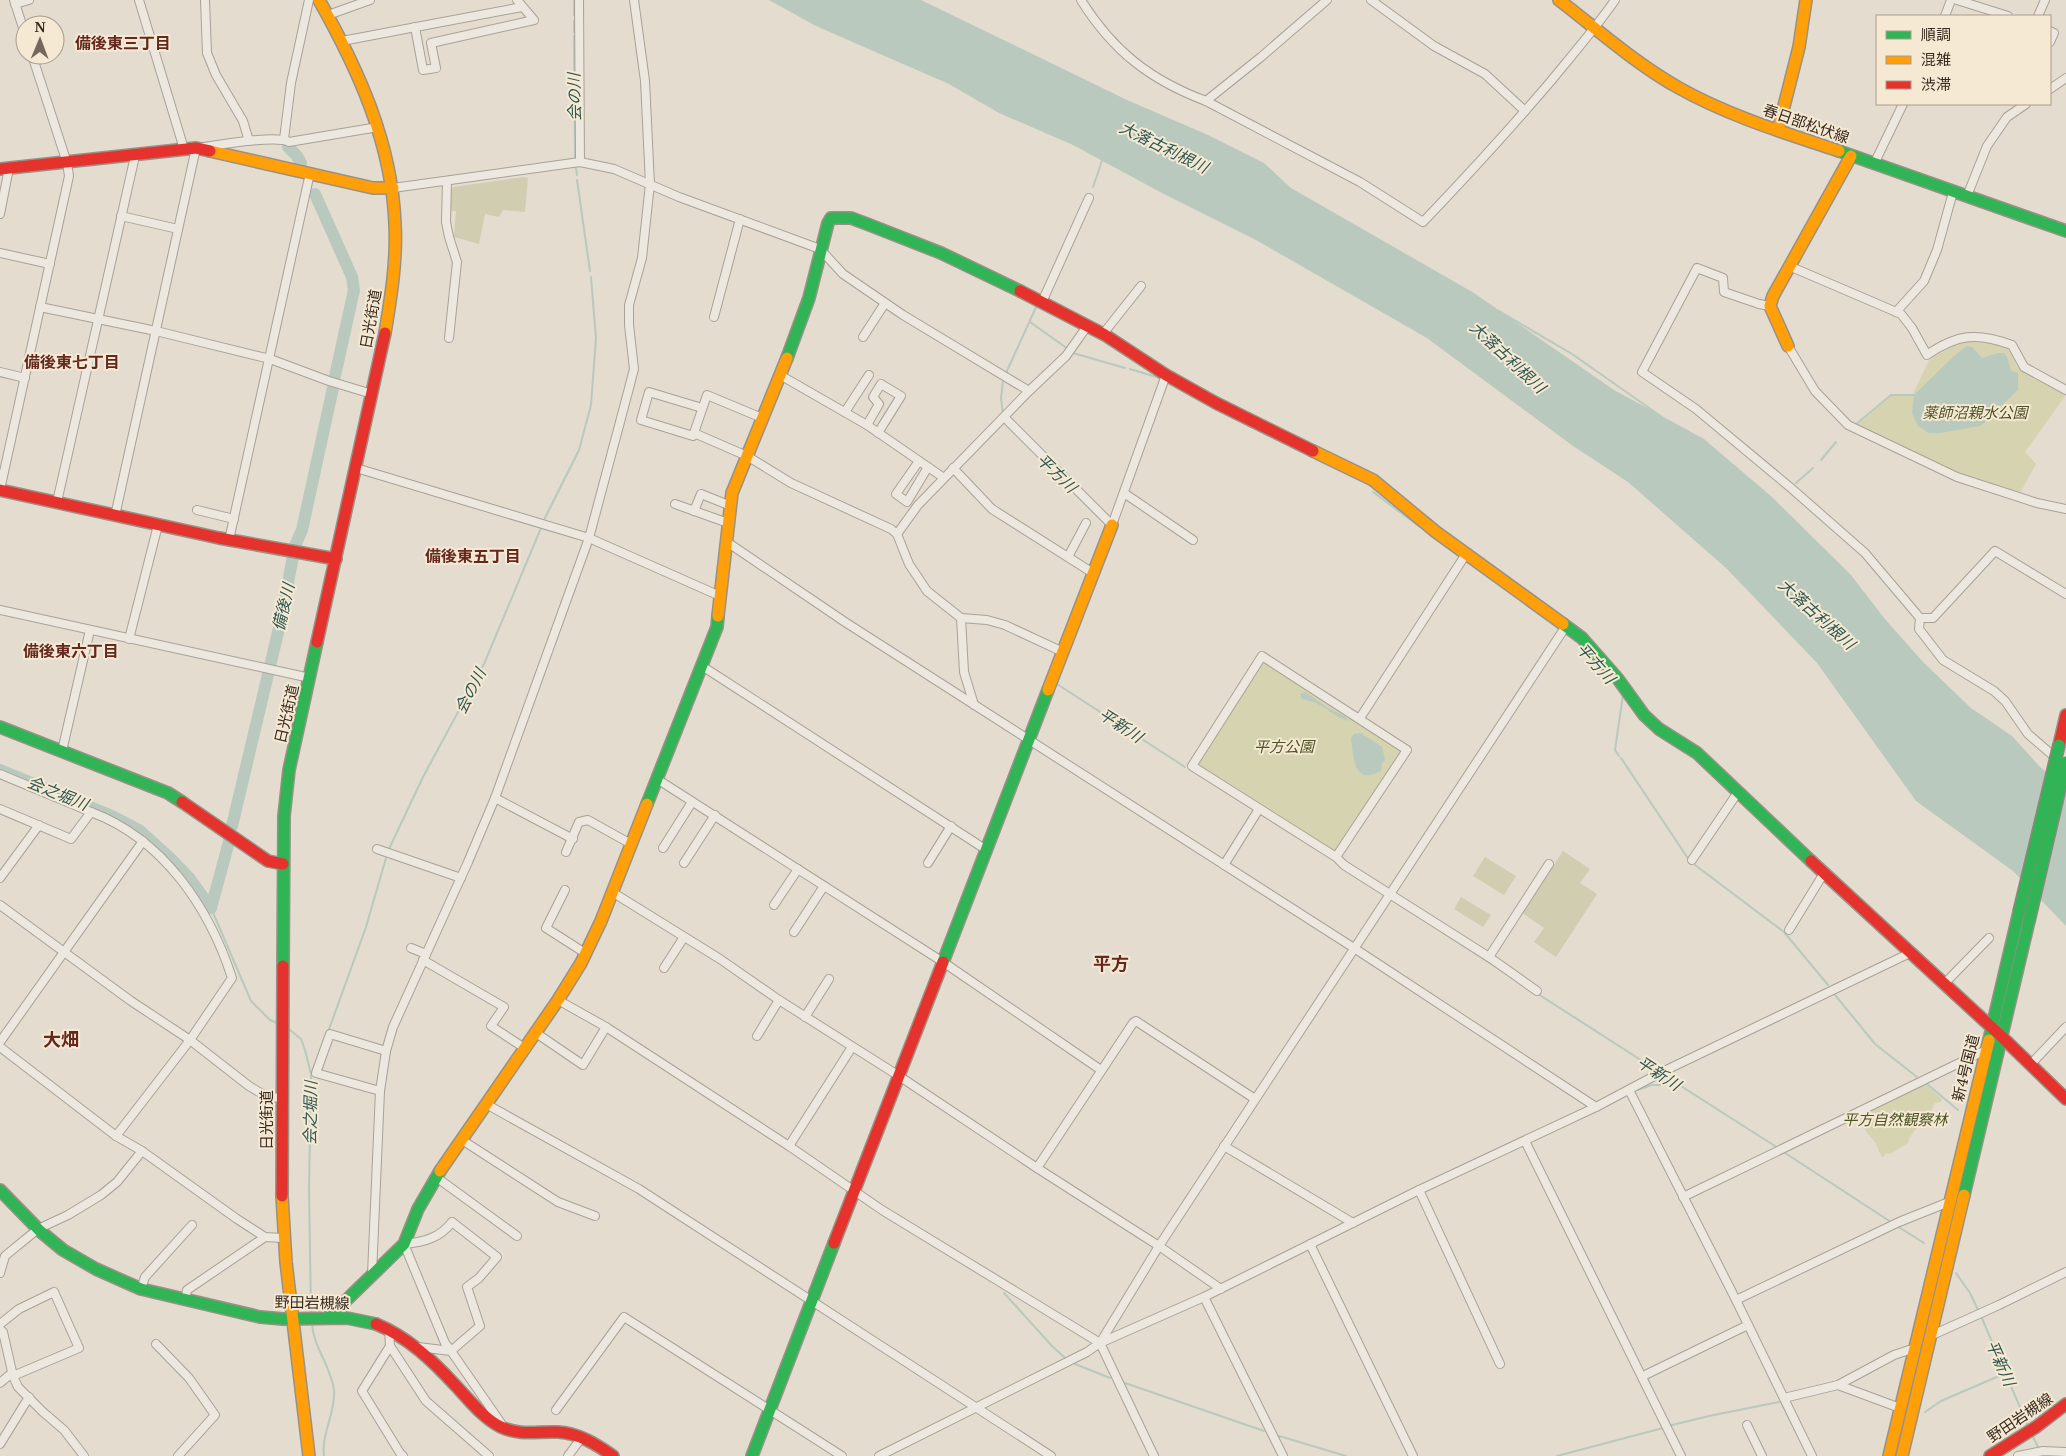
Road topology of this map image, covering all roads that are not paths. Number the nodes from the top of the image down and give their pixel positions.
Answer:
1 (29, 0) edge
2 (139, 0) edge
3 (205, 0) edge
4 (309, 0) edge
5 (319, 0) edge
6 (370, 0) edge
7 (579, 0) edge
8 (634, 0) edge
9 (1081, 0) edge
10 (1326, 0) edge
11 (1371, 0) edge
12 (1559, 0) edge
13 (1615, 0) edge
14 (1806, 0) edge
15 (1951, 0) edge
16 (1957, 0) edge
17 (2045, 0) edge
18 (15, 2) edge
19 (519, 3) edge
20 (19, 15) edge
21 (328, 15) junction
22 (1945, 15) edge
23 (2005, 15) edge
24 (2038, 15) edge
25 (415, 27) junction
26 (1596, 28) junction
27 (342, 41) junction
28 (431, 42) junction
29 (418, 45) junction
30 (35, 65) edge
31 (2066, 78) edge
32 (2051, 88) edge
33 (1206, 101) junction
34 (1903, 105) edge
35 (2022, 106) edge
36 (1525, 110) junction
37 (378, 127) junction
38 (1778, 130) junction
39 (284, 139) junction
40 (249, 141) junction
41 (196, 148) junction
42 (184, 149) junction
43 (135, 156) junction
44 (1851, 156) junction
45 (67, 163) junction
46 (576, 163) junction
47 (1874, 164) junction
48 (5, 168) edge
49 (310, 173) junction
50 (447, 181) junction
51 (650, 184) junction
52 (392, 188) junction
53 (1952, 192) junction
54 (1966, 196) junction
55 (1089, 198) dead end
56 (0, 214) edge
57 (121, 216) junction
58 (740, 219) junction
59 (178, 229) junction
60 (2066, 231) edge
61 (820, 249) junction
62 (0, 253) edge
63 (50, 264) junction
64 (1789, 266) junction
65 (1141, 286) dead end
66 (1042, 302) junction
67 (885, 303) junction
68 (1770, 306) junction
69 (40, 307) junction
70 (1896, 312) junction
71 (714, 317) dead end
72 (98, 319) junction
73 (1088, 325) junction
74 (156, 331) junction
75 (1103, 334) junction
76 (863, 337) dead end
77 (449, 338) dead end
78 (1788, 346) joint
79 (270, 358) junction
80 (0, 372) edge
81 (780, 375) junction
82 (869, 375) dead end
83 (1166, 375) junction
84 (25, 378) junction
85 (2066, 390) edge
86 (1029, 391) junction
87 (372, 394) junction
88 (702, 408) junction
89 (845, 412) junction
90 (1004, 417) junction
91 (762, 418) junction
92 (867, 425) junction
93 (694, 433) junction
94 (878, 433) junction
95 (747, 456) junction
96 (919, 461) junction
97 (928, 467) junction
98 (356, 468) junction
99 (953, 468) junction
100 (944, 478) junction
101 (0, 490) edge
102 (1124, 492) junction
103 (57, 502) junction
104 (674, 504) dead end
105 (731, 506) junction
106 (2066, 509) edge
107 (197, 510) dead end
108 (694, 511) junction
109 (115, 516) junction
110 (234, 519) junction
111 (1086, 523) dead end
112 (728, 524) junction
113 (158, 525) junction
114 (1112, 525) junction
115 (898, 534) junction
116 (589, 538) junction
117 (229, 540) junction
118 (1193, 540) dead end
119 (726, 542) junction
120 (1466, 554) junction
121 (1068, 557) junction
122 (336, 559) junction
123 (1094, 573) junction
124 (2066, 594) edge
125 (720, 596) junction
126 (0, 610) edge
127 (961, 618) junction
128 (1920, 618) junction
129 (1566, 626) junction
130 (90, 630) junction
131 (129, 639) junction
132 (1063, 652) junction
133 (702, 666) junction
134 (310, 678) junction
135 (974, 705) junction
136 (2066, 715) edge
137 (1360, 718) junction
138 (0, 726) edge
139 (1029, 739) junction
140 (62, 751) junction
141 (2066, 762) edge
142 (2066, 767) edge
143 (0, 774) edge
144 (658, 779) junction
145 (1738, 792) junction
146 (495, 798) junction
147 (692, 802) junction
148 (0, 809) edge
149 (1259, 809) junction
150 (91, 812) junction
151 (715, 816) junction
152 (39, 825) junction
153 (951, 826) junction
154 (573, 839) junction
155 (143, 841) junction
156 (631, 844) junction
157 (662, 848) dead end
158 (378, 849) dead end
159 (986, 849) junction
160 (566, 852) dead end
161 (1336, 857) junction
162 (1692, 860) dead end
163 (684, 862) dead end
164 (283, 864) junction
165 (928, 864) dead end
166 (1549, 864) dead end
167 (1224, 865) junction
168 (798, 869) junction
169 (1824, 874) junction
170 (0, 878) edge
171 (461, 878) junction
172 (824, 886) junction
173 (565, 890) dead end
174 (612, 892) junction
175 (1390, 893) junction
176 (0, 905) edge
177 (774, 905) dead end
178 (1788, 930) dead end
179 (794, 932) dead end
180 (684, 937) junction
181 (1989, 938) dead end
182 (411, 948) dead end
183 (1354, 948) junction
184 (64, 951) junction
185 (586, 953) junction
186 (1910, 953) junction
187 (424, 957) junction
188 (1489, 957) junction
189 (943, 962) junction
190 (664, 968) dead end
191 (829, 979) dead end
192 (1944, 984) junction
193 (1537, 991) dead end
194 (558, 1000) junction
195 (779, 1000) junction
196 (805, 1017) junction
197 (1992, 1026) junction
198 (606, 1027) junction
199 (2066, 1027) edge
200 (536, 1033) junction
201 (757, 1036) dead end
202 (2002, 1036) junction
203 (190, 1040) junction
204 (0, 1042) edge
205 (0, 1047) edge
206 (852, 1047) junction
207 (526, 1049) junction
208 (1986, 1050) junction
209 (386, 1051) junction
210 (2031, 1064) junction
211 (1101, 1070) junction
212 (899, 1076) junction
213 (1629, 1090) junction
214 (380, 1091) junction
215 (282, 1097) junction
216 (1255, 1099) junction
217 (2066, 1099) edge
218 (486, 1104) junction
219 (1596, 1107) junction
220 (116, 1136) junction
221 (462, 1140) junction
222 (1524, 1140) junction
223 (789, 1146) junction
224 (1224, 1146) junction
225 (142, 1151) junction
226 (1037, 1168) junction
227 (436, 1177) junction
228 (0, 1190) edge
229 (855, 1190) junction
230 (1418, 1190) junction
231 (1683, 1197) junction
232 (1949, 1202) junction
233 (595, 1216) dead end
234 (1353, 1223) junction
235 (192, 1225) dead end
236 (38, 1229) junction
237 (517, 1236) dead end
238 (264, 1237) junction
239 (283, 1238) junction
240 (404, 1244) junction
241 (1310, 1244) junction
242 (1159, 1246) junction
243 (2066, 1272) edge
244 (0, 1273) edge
245 (372, 1274) junction
246 (141, 1289) junction
247 (1221, 1289) junction
248 (1204, 1298) junction
249 (185, 1300) junction
250 (1736, 1300) junction
251 (812, 1301) junction
252 (317, 1318) junction
253 (292, 1319) junction
254 (0, 1324) edge
255 (1748, 1325) junction
256 (0, 1329) edge
257 (388, 1329) junction
258 (1930, 1336) junction
259 (1100, 1343) junction
260 (156, 1344) dead end
261 (390, 1346) junction
262 (416, 1347) junction
263 (1915, 1348) junction
264 (451, 1351) junction
265 (1500, 1364) dead end
266 (12, 1374) junction
267 (1643, 1376) junction
268 (0, 1383) edge
269 (1839, 1385) junction
270 (28, 1398) junction
271 (1784, 1398) junction
272 (2066, 1404) edge
273 (977, 1407) junction
274 (1900, 1408) junction
275 (556, 1410) dead end
276 (769, 1411) junction
277 (1747, 1425) dead end
278 (506, 1429) junction
279 (582, 1437) junction
280 (0, 1444) edge
281 (2066, 1452) edge
282 (1993, 1455) edge
283 (84, 1456) edge
284 (178, 1456) edge
285 (309, 1456) edge
286 (404, 1456) edge
287 (489, 1456) edge
288 (568, 1456) edge
289 (613, 1456) edge
290 (752, 1456) edge
291 (842, 1456) edge
292 (879, 1456) edge
293 (1051, 1456) edge
294 (1154, 1456) edge
295 (1283, 1456) edge
296 (1413, 1456) edge
297 (1681, 1456) edge
298 (1762, 1456) edge
299 (1812, 1456) edge
300 (1889, 1456) edge
301 (1902, 1456) edge
302 (2018, 1456) edge

1 - 18 street
2 - 42 street
3 - 40 street
4 - 39 street
5 - 21 main road, 日光街道
6 - 21 street
7 - 46 street
8 - 51 street
9 - 33 street
10 - 33 street
11 - 36 street
12 - 26 main road, 春日部松伏線
13 - 26 street
14 - 38 main road
15 - 22 street
16 - 23 street
17 - 24 street
18 - 20 street
19 - 25 street
19 - 28 street
21 - 27 main road, 日光街道
25 - 27 street
25 - 29 street
26 - 36 street
26 - 38 main road, 春日部松伏線
27 - 37 main road, 日光街道
28 - 29 street
28 - 29 street
30 - 45 street
31 - 32 street
33 - 36 street
34 - 47 street
35 - 54 street
37 - 39 street
37 - 52 main road, 日光街道
38 - 44 main road, 春日部松伏線
39 - 40 street
40 - 41 street
41 - 42 main road
41 - 49 main road
41 - 59 street
42 - 43 main road
43 - 45 main road
43 - 57 street
44 - 47 main road, 春日部松伏線
44 - 64 main road
45 - 48 main road
45 - 63 street
46 - 50 street
46 - 51 street
47 - 53 main road, 春日部松伏線
48 - 56 street
49 - 52 main road
49 - 79 street
50 - 52 street
50 - 77 street
51 - 58 street
51 - 116 street
52 - 87 main road, 日光街道
53 - 54 main road, 春日部松伏線
53 - 70 street
54 - 60 main road, 春日部松伏線
55 - 66 street
57 - 59 street
57 - 72 street
58 - 61 street
58 - 71 street
59 - 74 street
61 - 66 main road
61 - 67 street
61 - 81 main road
62 - 63 street
63 - 69 street
64 - 68 main road
64 - 70 street
65 - 75 street
66 - 73 main road
67 - 76 street
67 - 86 street
68 - 78 main road
68 - 128 street
69 - 72 street
69 - 84 street
70 - 85 street
72 - 74 street
72 - 103 street
73 - 75 main road
73 - 86 street
74 - 79 street
74 - 109 street
75 - 83 main road
78 - 106 street
79 - 87 street
79 - 110 street
80 - 84 street
81 - 89 street
81 - 91 main road
82 - 89 street
83 - 102 street
83 - 120 main road
84 - 101 street
86 - 90 street
87 - 98 main road, 日光街道
88 - 91 street
88 - 93 street
88 - 93 street
89 - 92 street
90 - 99 street
90 - 114 street
91 - 95 main road
92 - 94 street
92 - 94 street
93 - 95 street
94 - 96 street
95 - 105 main road
95 - 115 street
96 - 97 street
96 - 97 street
97 - 100 street
98 - 116 street
98 - 122 main road, 日光街道
99 - 100 street
99 - 121 street
100 - 115 street
101 - 103 main road
102 - 114 street
102 - 118 street
103 - 109 main road
104 - 108 street
105 - 108 street
105 - 112 main road
107 - 110 street
108 - 112 street
109 - 113 main road
110 - 117 street
111 - 121 street
112 - 119 main road
113 - 117 main road
113 - 131 street
114 - 123 main road
115 - 127 street
116 - 125 street
116 - 146 street
117 - 122 main road
119 - 125 main road
119 - 135 street
120 - 129 main road
120 - 137 street
121 - 123 street
122 - 134 main road, 日光街道
123 - 132 main road
124 - 128 street
125 - 133 main road
126 - 130 street
127 - 132 street
127 - 135 street
128 - 142 street
129 - 145 main road
129 - 175 street
130 - 131 street
130 - 140 street
131 - 134 street
132 - 139 main road
133 - 144 main road
133 - 153 street
134 - 164 main road, 日光街道
135 - 139 street
136 - 197 main road, 新4号国道, bridge
137 - 149 street
137 - 161 street
138 - 140 main road
139 - 159 main road
139 - 167 street
140 - 164 main road
141 - 202 main road, 新4号国道, bridge
143 - 150 street
144 - 147 street
144 - 156 main road
145 - 162 street
145 - 169 main road
146 - 154 street
146 - 171 street
147 - 151 street
147 - 157 street
148 - 152 street
149 - 161 street
149 - 167 street
150 - 152 street
150 - 155 street
151 - 163 street
151 - 168 street
152 - 170 street
153 - 159 street
153 - 165 street
154 - 156 street
154 - 160 street
155 - 184 street
155 - 203 street
156 - 174 main road
158 - 171 street
159 - 189 main road
161 - 175 street
164 - 215 main road, 日光街道
166 - 188 street
167 - 183 street
168 - 172 street
168 - 177 street
169 - 178 street
169 - 186 main road
171 - 187 street
172 - 179 street
172 - 189 street
173 - 185 street
174 - 180 street
174 - 185 main road
175 - 183 street
175 - 188 street
176 - 184 street
180 - 190 street
180 - 195 street
181 - 192 street
182 - 187 street
183 - 216 street
183 - 219 street
184 - 203 street
184 - 204 street
185 - 194 main road
186 - 192 main road
186 - 213 street
187 - 207 street
187 - 209 street
188 - 193 street
189 - 211 street
189 - 212 main road
191 - 196 street
192 - 197 main road
194 - 198 street
194 - 200 main road
195 - 196 street
195 - 201 street
196 - 206 street
197 - 202 main road
197 - 208 main road, 新4号国道
198 - 200 street
198 - 223 street
199 - 210 street
200 - 207 main road
202 - 210 main road
202 - 258 main road, 新4号国道
203 - 215 street
203 - 220 street
205 - 220 street
206 - 212 street
206 - 223 street
207 - 218 main road
208 - 231 street
208 - 232 main road, 新4号国道
209 - 214 street
209 - 214 street
210 - 217 main road
211 - 216 street
211 - 226 street
212 - 226 street
212 - 229 main road
213 - 219 street
213 - 231 street
214 - 245 street
215 - 239 main road, 日光街道
216 - 224 street
218 - 221 main road
218 - 251 street
219 - 222 street
220 - 225 street
221 - 227 main road
221 - 233 street
222 - 230 street
222 - 267 street
223 - 229 street
224 - 234 street
224 - 242 street
225 - 236 street
225 - 238 street
226 - 242 street
227 - 237 street
227 - 240 main road
228 - 236 main road, 野田岩槻線
229 - 251 main road
229 - 259 street
230 - 234 street
230 - 265 street
231 - 250 street
232 - 250 street
232 - 263 main road, 新4号国道
234 - 241 street
235 - 246 street
236 - 244 street
236 - 246 main road, 野田岩槻線
238 - 239 street
238 - 249 street
239 - 253 main road, 日光街道
240 - 245 main road
240 - 264 street
240 - 264 street
241 - 247 street
241 - 296 street
242 - 247 street
242 - 259 street
243 - 258 street
245 - 252 main road
246 - 249 main road, 野田岩槻線
247 - 248 street
248 - 259 street
248 - 295 street
249 - 253 main road, 野田岩槻線
250 - 255 street
251 - 273 street
251 - 276 main road
252 - 253 main road, 野田岩槻線
252 - 257 main road, 野田岩槻線
253 - 285 main road, 日光街道
254 - 266 street
255 - 267 street
255 - 271 street
256 - 266 street
257 - 261 street
257 - 262 main road, 野田岩槻線
258 - 301 main road, 新4号国道
259 - 273 street
259 - 294 street
260 - 284 street
261 - 286 street
261 - 287 street
262 - 264 street
262 - 278 main road, 野田岩槻線
263 - 269 street
263 - 274 main road, 新4号国道
264 - 278 street
266 - 268 street
266 - 270 street
267 - 297 street
269 - 271 street
269 - 274 street
270 - 280 street
270 - 283 street
271 - 299 street
272 - 282 main road, 野田岩槻線
273 - 292 street
273 - 293 street
274 - 300 main road, 新4号国道
275 - 276 street
276 - 290 main road
276 - 291 street
277 - 298 street
278 - 279 main road, 野田岩槻線
279 - 288 street
279 - 289 main road, 野田岩槻線
281 - 302 street

